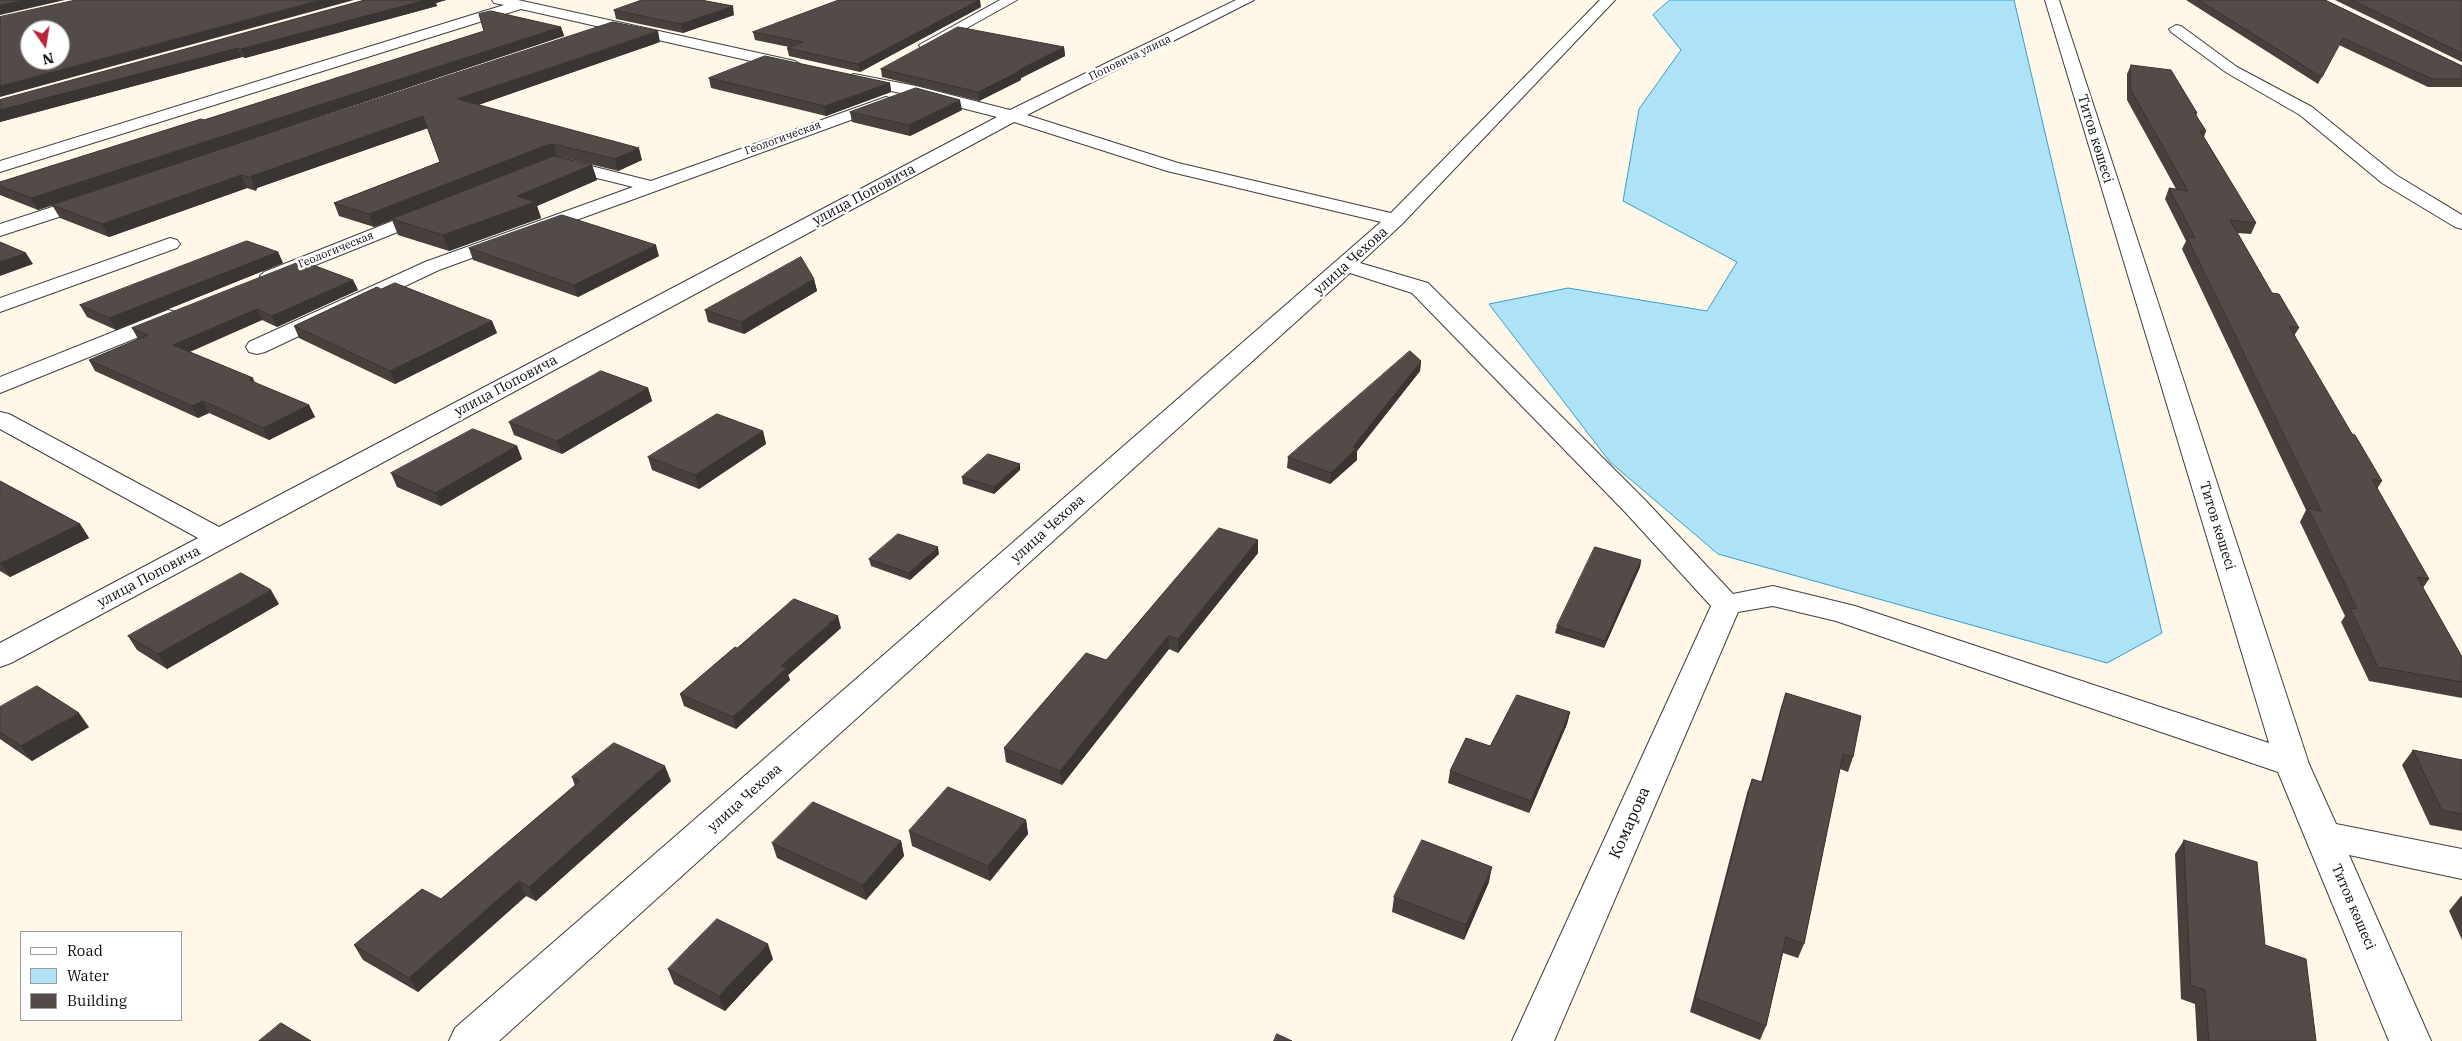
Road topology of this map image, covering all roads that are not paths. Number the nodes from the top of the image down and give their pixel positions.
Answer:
1 (499, 0) edge
2 (1010, 0) edge
3 (1247, 0) edge
4 (1608, 0) edge
5 (2052, 0) edge
6 (520, 5) junction
7 (2176, 29) dead end
8 (914, 52) edge
9 (813, 70) edge
10 (878, 70) edge
11 (842, 76) edge
12 (861, 80) junction
13 (916, 91) junction
14 (1012, 116) junction
15 (0, 167) edge
16 (538, 170) edge
17 (650, 186) junction
18 (104, 196) edge
19 (446, 206) edge
20 (1395, 220) junction
21 (2462, 223) edge
22 (0, 230) edge
23 (170, 244) dead end
24 (1346, 265) junction
25 (252, 284) edge
26 (0, 305) edge
27 (189, 309) edge
28 (257, 346) dead end
29 (0, 386) edge
30 (0, 419) edge
31 (220, 539) junction
32 (1726, 605) junction
33 (0, 656) edge
34 (2292, 764) junction
35 (2323, 836) junction
36 (2462, 864) edge
37 (470, 1041) edge
38 (1532, 1041) edge
39 (2410, 1041) edge

1 - 6 street
2 - 8 street
3 - 14 street, Поповича улица
4 - 20 street, улица Чехова
5 - 34 street, Титов көшесі
6 - 9 street
6 - 15 street
7 - 21 street
10 - 12 street
11 - 12 street
12 - 13 street
13 - 14 street
13 - 17 street, Геологическая
14 - 20 street
14 - 31 street, улица Поповича
16 - 17 street
17 - 28 street, Геологическая
18 - 22 street
19 - 25 street, Геологическая
20 - 24 street, улица Чехова
23 - 26 street
24 - 32 street
24 - 37 street, улица Чехова
27 - 29 street
30 - 31 street
31 - 33 street, улица Поповича
32 - 34 street
32 - 38 street, Комарова
34 - 35 street, Титов көшесі
35 - 36 street
35 - 39 street, Титов көшесі

